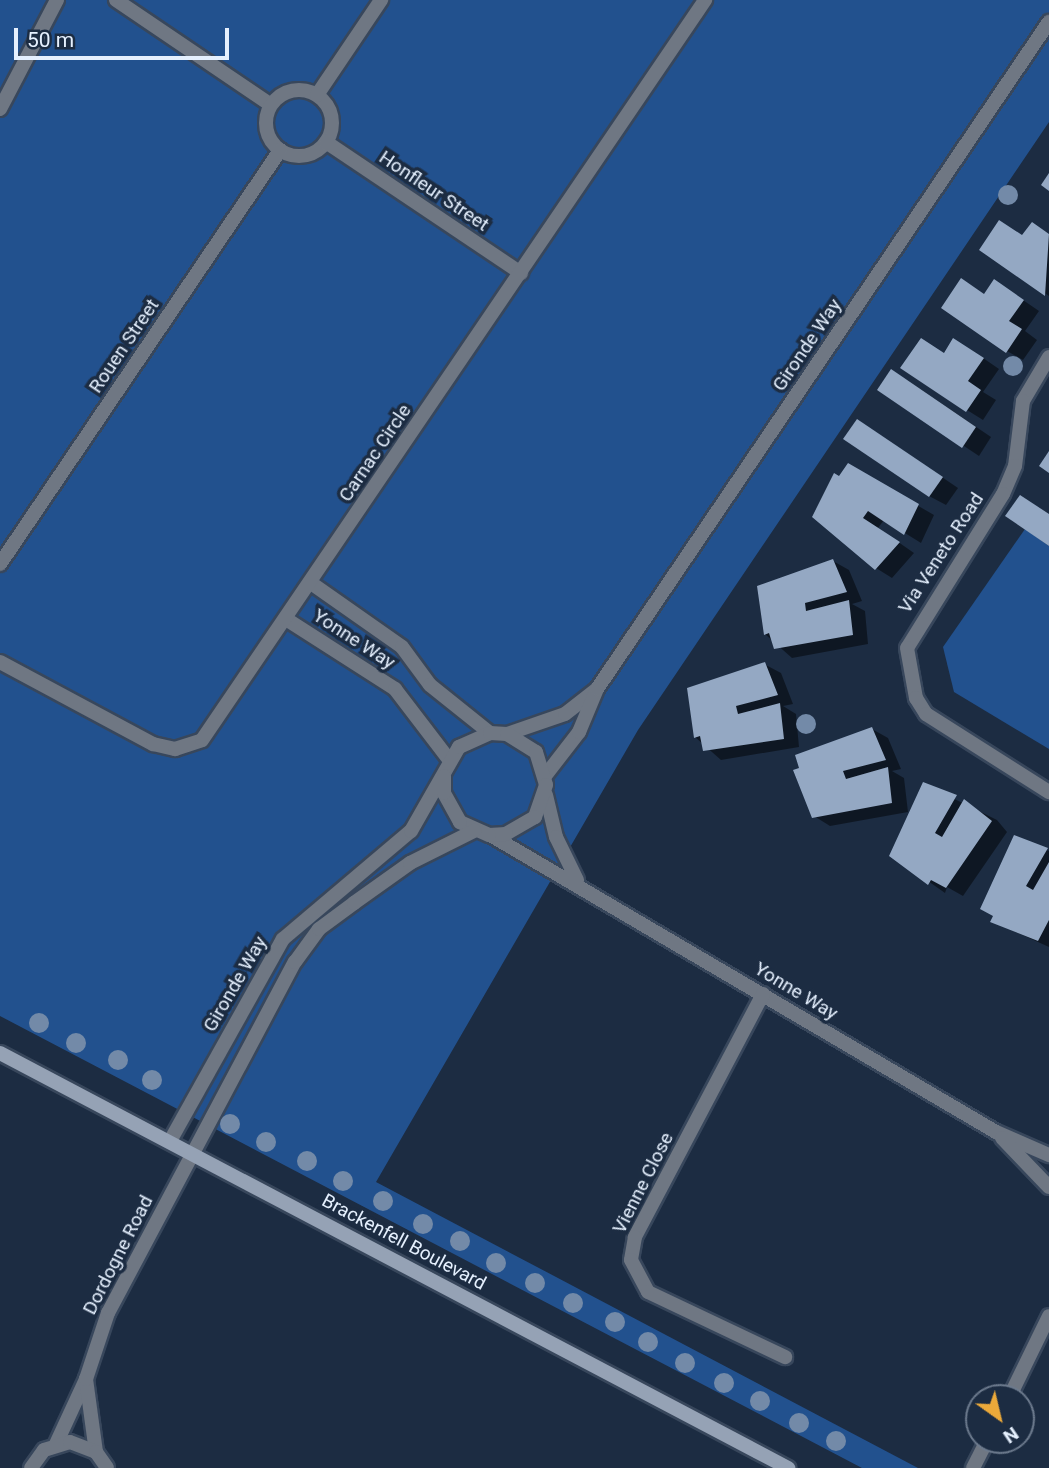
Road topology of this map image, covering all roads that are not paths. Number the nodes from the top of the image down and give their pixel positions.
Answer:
1 (57, 0) edge
2 (116, 0) edge
3 (382, 0) edge
4 (705, 0) edge
5 (1049, 22) edge
6 (317, 95) junction
7 (271, 105) junction
8 (0, 109) edge
9 (326, 142) junction
10 (280, 150) junction
11 (520, 273) junction
12 (1049, 357) edge
13 (0, 564) edge
14 (311, 583) junction
15 (286, 619) junction
16 (0, 662) edge
17 (597, 689) junction
18 (490, 733) junction
19 (507, 734) junction
20 (450, 761) junction
21 (444, 776) junction
22 (545, 776) junction
23 (545, 792) junction
24 (1049, 792) edge
25 (474, 831) junction
26 (489, 835) junction
27 (578, 881) junction
28 (763, 993) junction
29 (0, 1053) edge
30 (996, 1132) junction
31 (170, 1141) junction
32 (192, 1152) junction
33 (1049, 1154) edge
34 (1049, 1187) edge
35 (1049, 1316) edge
36 (1047, 1329) edge
37 (785, 1357) dead end
38 (86, 1379) junction
39 (1018, 1384) edge
40 (56, 1444) junction
41 (96, 1452) junction
42 (31, 1468) edge
43 (107, 1468) edge
44 (788, 1468) edge

1 - 8 street
2 - 7 street
3 - 6 street
4 - 11 street, Carnac Circle
5 - 17 street, Gironde Way
6 - 7 street
6 - 9 street
7 - 10 street
9 - 10 street
9 - 11 street, Honfleur Street
10 - 13 street, Rouen Street
11 - 14 street, Carnac Circle
12 - 24 street, Via Veneto Road
14 - 15 street, Carnac Circle
14 - 18 street, Yonne Way
15 - 16 street, Carnac Circle
15 - 20 street, Yonne Way
17 - 19 street
17 - 22 street
18 - 19 street
18 - 20 street
19 - 22 street
20 - 21 street
21 - 25 street
21 - 31 street, Gironde Way
22 - 23 street
23 - 26 street
23 - 27 street
25 - 26 street
25 - 32 street
26 - 27 street, Yonne Way
27 - 28 street, Yonne Way
28 - 30 street, Yonne Way
28 - 37 street, Vienne Close
29 - 31 street, Brackenfell Boulevard
30 - 33 street, Yonne Way
30 - 34 street, Yonne Way
31 - 32 street, Brackenfell Boulevard
32 - 38 street, Dordogne Road
32 - 44 street, Brackenfell Boulevard
35 - 36 street
36 - 39 street
38 - 40 street, Dordogne Road
38 - 41 street, Dordogne Road
40 - 41 street
40 - 42 street
41 - 43 street

